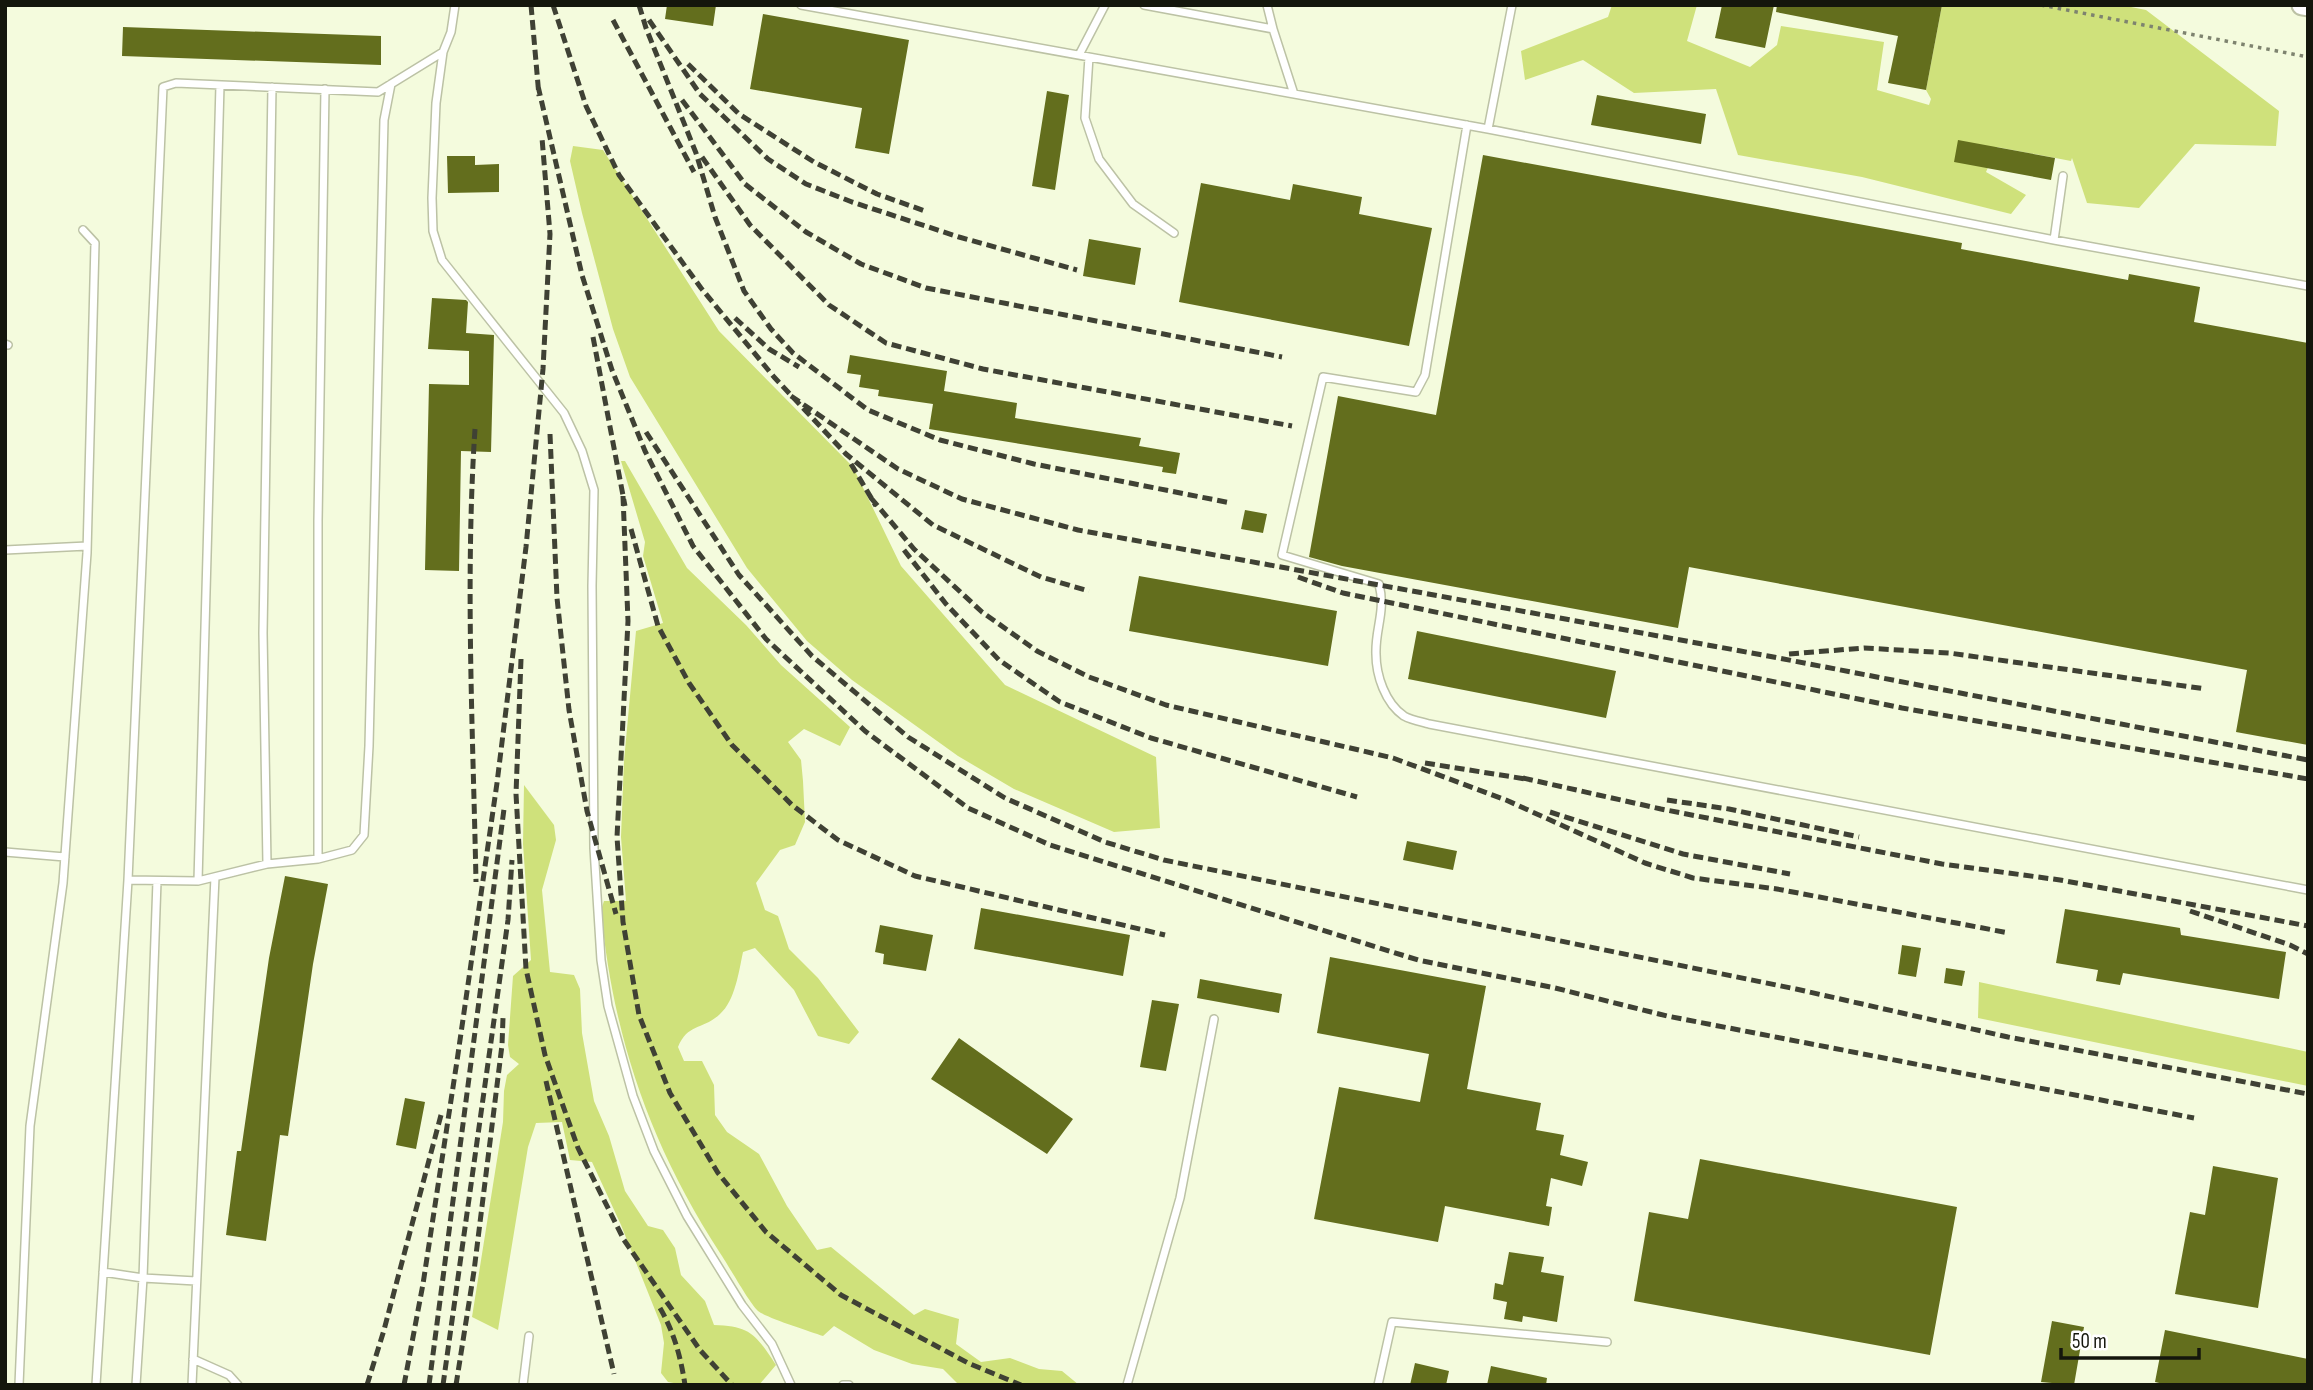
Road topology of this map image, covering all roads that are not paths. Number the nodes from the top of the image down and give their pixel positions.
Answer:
1 (455, 5) edge
2 (801, 5) edge
3 (1105, 5) edge
4 (1144, 5) edge
5 (1267, 5) edge
6 (1512, 5) edge
7 (2302, 5) edge
8 (2308, 6) edge
9 (1273, 29) junction
10 (443, 52) junction
11 (1079, 55) junction
12 (1089, 57) junction
13 (391, 84) junction
14 (220, 85) junction
15 (272, 87) junction
16 (325, 89) junction
17 (1294, 94) junction
18 (1467, 125) junction
19 (1488, 129) junction
20 (2063, 176) dead end
21 (83, 230) dead end
22 (1174, 233) dead end
23 (2054, 240) junction
24 (2308, 286) edge
25 (87, 546) junction
26 (5, 550) edge
27 (5, 852) edge
28 (65, 857) junction
29 (318, 859) junction
30 (267, 864) junction
31 (215, 877) junction
32 (128, 880) junction
33 (157, 881) junction
34 (198, 881) junction
35 (2308, 890) edge
36 (1214, 1019) dead end
37 (103, 1272) junction
38 (143, 1278) junction
39 (195, 1281) junction
40 (529, 1336) dead end
41 (1606, 1342) dead end
42 (193, 1359) junction
43 (19, 1385) edge
44 (96, 1385) edge
45 (136, 1385) edge
46 (192, 1385) edge
47 (238, 1385) edge
48 (523, 1385) edge
49 (792, 1385) edge
50 (843, 1385) edge
51 (849, 1385) edge
52 (1127, 1385) edge
53 (1378, 1385) edge

1 - 10 lane
2 - 11 lane
3 - 11 lane
4 - 9 lane
5 - 9 lane
6 - 19 lane
7 - 8 main road
9 - 17 lane
10 - 13 lane
10 - 49 lane
11 - 12 lane
12 - 17 lane
12 - 22 lane
13 - 16 lane
13 - 29 lane
14 - 15 lane
14 - 32 lane
14 - 34 lane
15 - 16 lane
15 - 30 lane
16 - 29 lane
17 - 18 lane
18 - 19 lane
18 - 35 lane
19 - 23 lane
20 - 23 lane
21 - 25 lane
23 - 24 lane
25 - 26 lane
25 - 28 lane
27 - 28 lane
28 - 43 lane
29 - 30 lane
30 - 31 lane
31 - 34 lane
31 - 39 lane
32 - 33 lane
32 - 37 lane
33 - 34 lane
33 - 38 lane
36 - 52 lane
37 - 38 lane
37 - 44 lane
38 - 39 lane
38 - 45 lane
39 - 42 lane
40 - 48 lane
41 - 53 lane
42 - 46 lane
42 - 47 lane
50 - 51 lane

